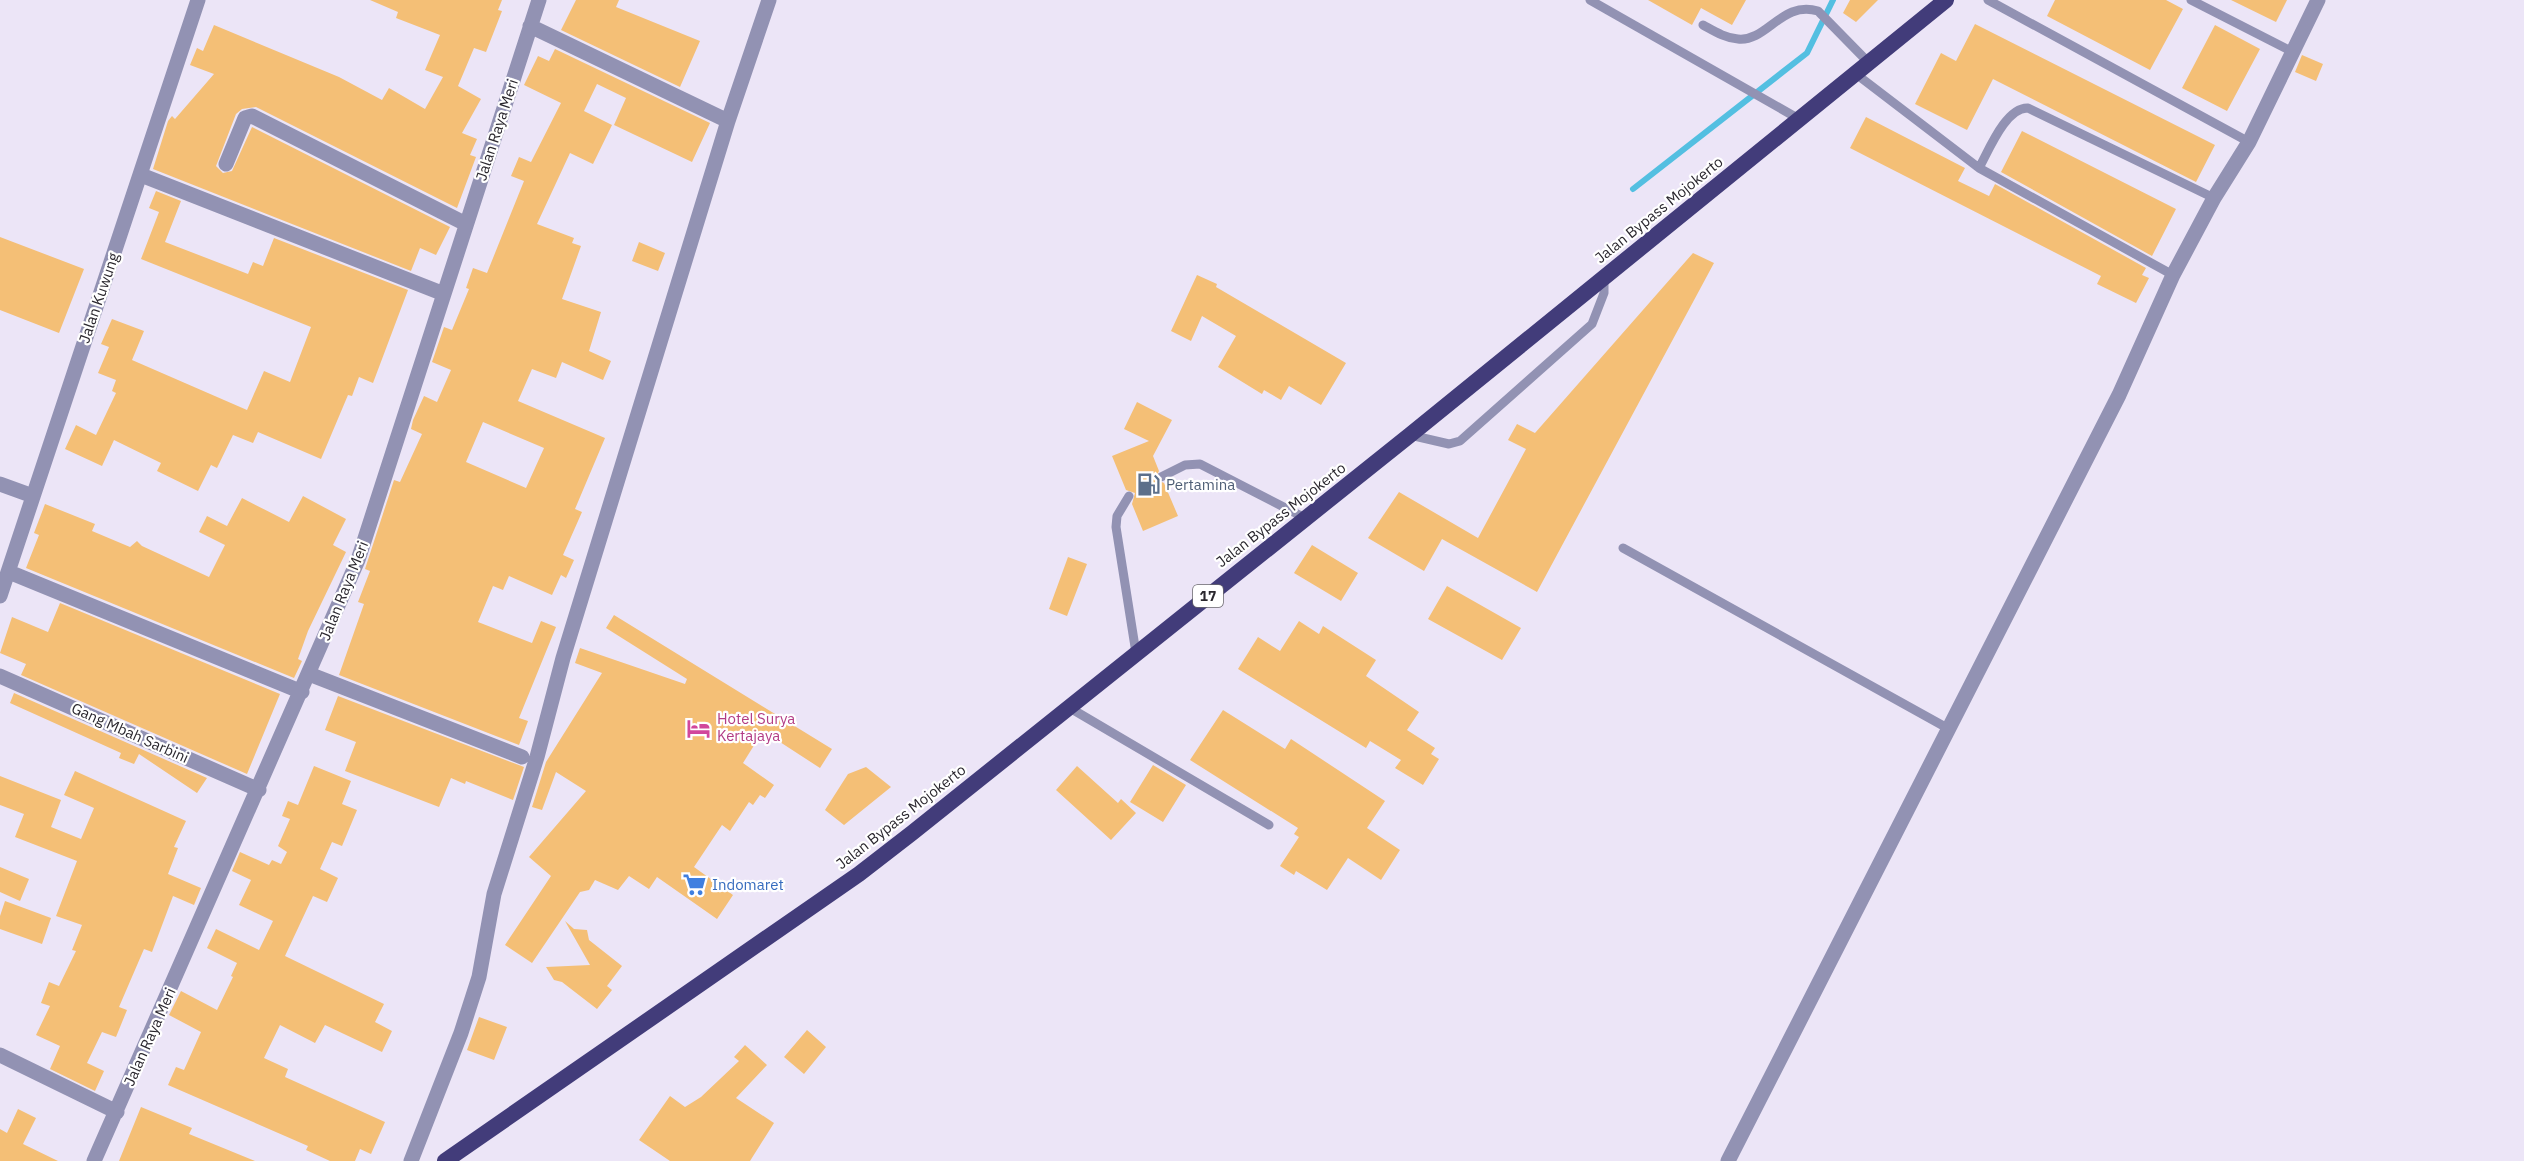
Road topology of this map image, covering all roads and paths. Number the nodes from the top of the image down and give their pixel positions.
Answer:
1 (198, 0) edge
2 (539, 0) edge
3 (769, 0) edge
4 (1590, 0) edge
5 (1946, 0) edge
6 (1988, 0) edge
7 (2192, 0) edge
8 (2318, 0) edge
9 (1703, 25) dead end
10 (530, 26) junction
11 (2291, 51) junction
12 (1869, 63) junction
13 (1856, 74) junction
14 (1800, 119) junction
15 (728, 122) junction
16 (2249, 141) junction
17 (226, 164) dead end
18 (1979, 168) junction
19 (141, 175) junction
20 (2214, 198) junction
21 (466, 224) junction
22 (2173, 275) junction
23 (1604, 279) junction
24 (444, 294) junction
25 (1410, 435) junction
26 (1161, 477) dead end
27 (0, 484) edge
28 (33, 496) junction
29 (1129, 496) dead end
30 (1305, 518) junction
31 (1623, 548) dead end
32 (9, 572) junction
33 (0, 596) edge
34 (1136, 653) junction
35 (309, 674) junction
36 (0, 676) edge
37 (302, 692) junction
38 (1070, 708) junction
39 (1949, 729) junction
40 (522, 757) dead end
41 (259, 790) junction
42 (1269, 825) dead end
43 (0, 1055) edge
44 (117, 1112) junction
45 (94, 1161) edge
46 (411, 1161) edge
47 (446, 1161) edge
48 (1728, 1161) edge

1 - 19 street, Jalan Kuwung
2 - 10 street, Jalan Raya Meri
3 - 15 street
4 - 14 lane
5 - 12 highway, Jalan Bypass Mojokerto / 17
6 - 16 lane
7 - 11 lane
8 - 11 street
9 - 12 lane
10 - 15 street
10 - 21 street, Jalan Raya Meri
11 - 16 street
12 - 13 highway, Jalan Bypass Mojokerto / 17
13 - 14 highway, Jalan Bypass Mojokerto / 17
13 - 18 lane
14 - 23 highway, Jalan Bypass Mojokerto / 17
15 - 46 street
16 - 20 street
17 - 21 street
18 - 20 lane
18 - 22 lane
19 - 24 street
19 - 28 street, Jalan Kuwung
20 - 22 street
21 - 24 street, Jalan Raya Meri
22 - 39 street
23 - 25 highway, Jalan Bypass Mojokerto / 17
23 - 25 lane
24 - 35 street, Jalan Raya Meri
25 - 30 highway, Jalan Bypass Mojokerto / 17
26 - 30 lane
27 - 28 street
28 - 32 street, Jalan Kuwung
29 - 34 lane
30 - 34 highway, Jalan Bypass Mojokerto / 17
31 - 39 lane
32 - 33 street, Jalan Kuwung
32 - 37 street
34 - 38 highway, Jalan Bypass Mojokerto / 17
35 - 37 street, Jalan Raya Meri
35 - 40 street
36 - 41 street, Gang Mbah Sarbini
37 - 41 street, Jalan Raya Meri
38 - 42 lane
38 - 47 highway, Jalan Bypass Mojokerto / 17
39 - 48 street
41 - 44 street, Jalan Raya Meri
43 - 44 street
44 - 45 street, Jalan Raya Meri

